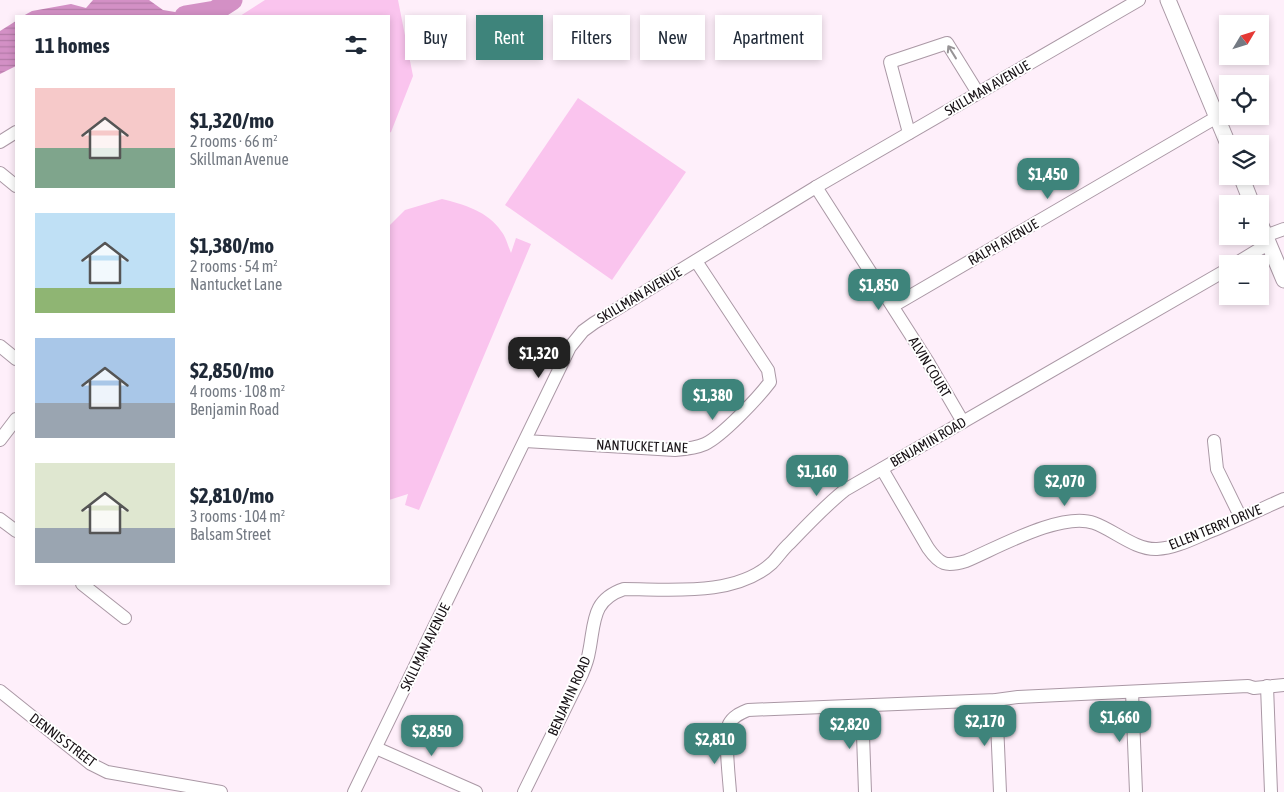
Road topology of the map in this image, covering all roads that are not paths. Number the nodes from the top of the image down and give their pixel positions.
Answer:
1 (1139, 0) edge
2 (1168, 0) edge
3 (978, 93) junction
4 (1216, 117) junction
5 (15, 133) edge
6 (909, 133) junction
7 (1224, 135) edge
8 (0, 142) edge
9 (0, 173) edge
10 (15, 185) edge
11 (816, 188) junction
12 (1284, 229) edge
13 (1269, 233) edge
14 (1269, 244) edge
15 (1254, 245) edge
16 (1245, 255) edge
17 (696, 260) junction
18 (1219, 274) edge
19 (1284, 280) edge
20 (892, 306) junction
21 (0, 346) edge
22 (15, 357) edge
23 (15, 420) edge
24 (963, 422) junction
25 (0, 440) edge
26 (525, 441) junction
27 (1214, 441) dead end
28 (882, 469) junction
29 (1284, 499) edge
30 (0, 518) edge
31 (1241, 518) junction
32 (15, 531) edge
33 (83, 585) edge
34 (125, 618) dead end
35 (1284, 685) edge
36 (1267, 686) junction
37 (0, 691) edge
38 (1132, 692) junction
39 (996, 700) junction
40 (862, 706) junction
41 (376, 748) junction
42 (221, 792) edge
43 (354, 792) edge
44 (476, 792) edge
45 (524, 792) edge
46 (730, 792) edge
47 (866, 792) edge
48 (1000, 792) edge
49 (1136, 792) edge
50 (1271, 792) edge

1 - 3 street, SKILLMAN AVENUE
2 - 4 main road
3 - 6 street, SKILLMAN AVENUE
3 -> 6 street
4 - 7 main road
4 - 20 street, RALPH AVENUE
5 - 8 street
6 - 11 street, SKILLMAN AVENUE
9 - 10 street
11 - 17 street, SKILLMAN AVENUE
11 - 20 street, ALVIN COURT
12 - 13 street
14 - 19 main road
15 - 16 street
17 - 26 street, SKILLMAN AVENUE
17 - 26 street, NANTUCKET LANE
18 - 24 street, BENJAMIN ROAD
20 - 24 street, ALVIN COURT
21 - 22 street
23 - 25 street
24 - 28 street, BENJAMIN ROAD
26 - 41 street, SKILLMAN AVENUE
27 - 31 street
28 - 31 street, ELLEN TERRY DRIVE
28 - 45 street, BENJAMIN ROAD
29 - 31 street, ELLEN TERRY DRIVE
30 - 32 street
33 - 34 street
35 - 36 street
36 - 38 street
36 - 50 street
37 - 42 street, DENNIS STREET
38 - 39 street
38 - 49 street
39 - 40 street
39 - 48 street
40 - 46 street
40 - 47 street
41 - 43 street, SKILLMAN AVENUE
41 - 44 street

